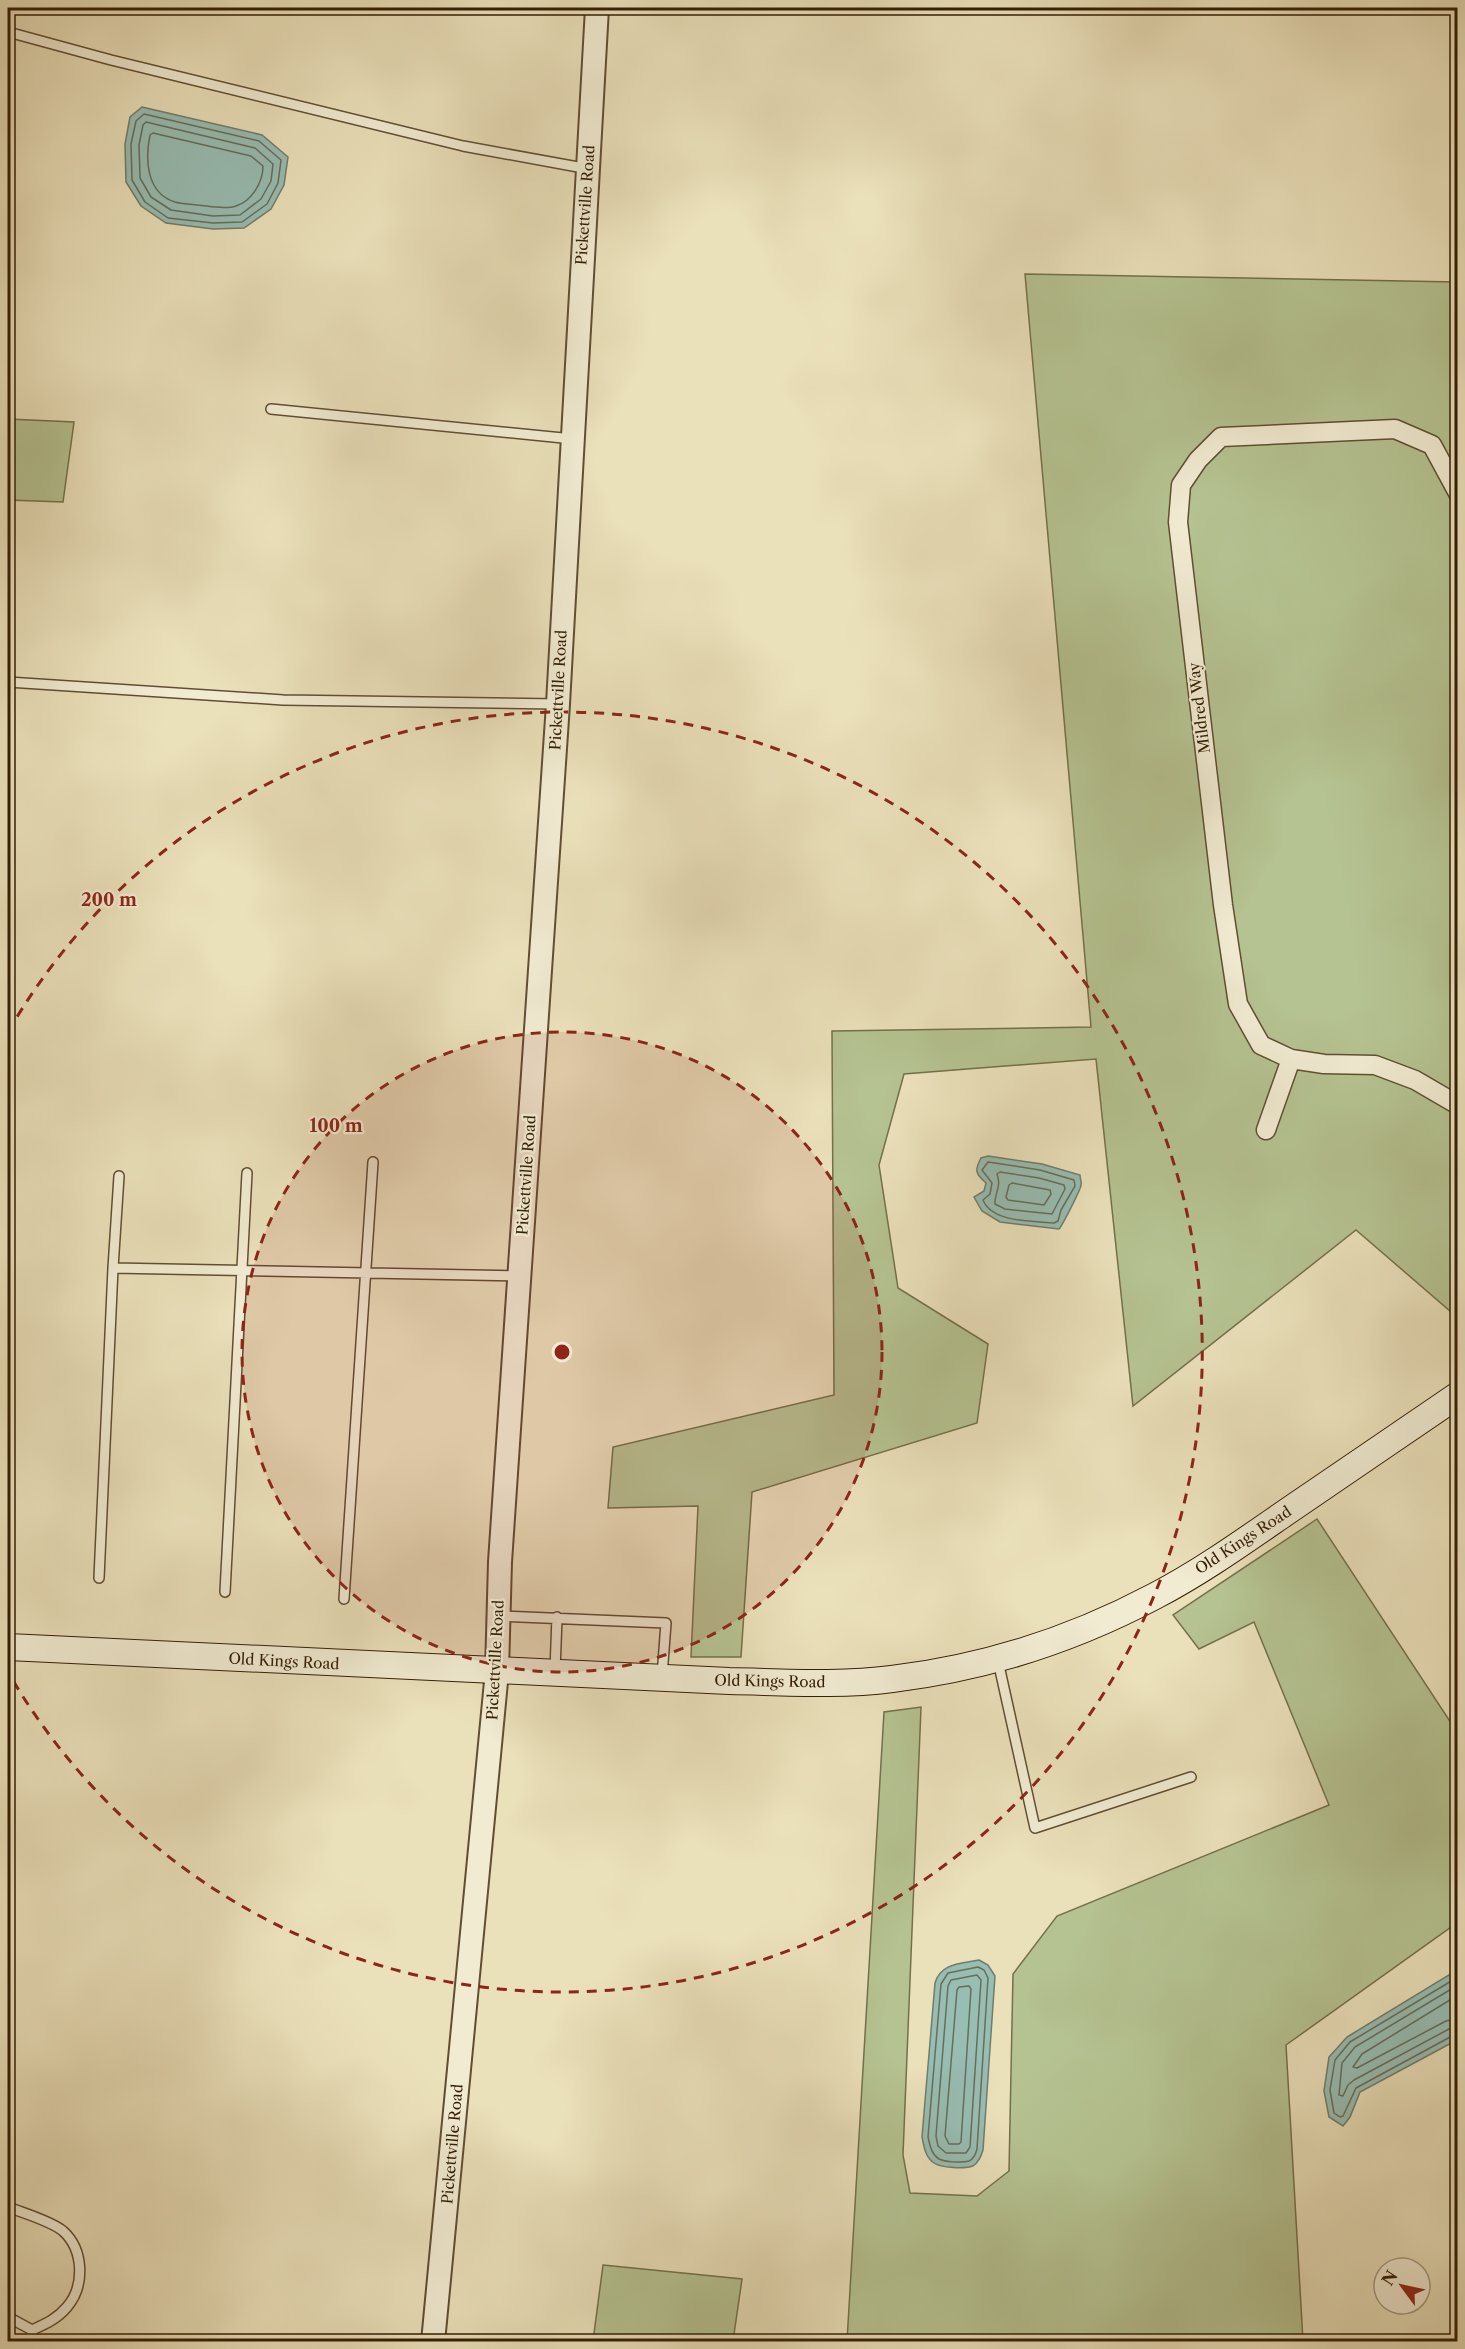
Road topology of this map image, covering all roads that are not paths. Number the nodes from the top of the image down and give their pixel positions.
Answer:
1 (597, 8) edge
2 (8, 32) edge
3 (589, 169) junction
4 (272, 410) dead end
5 (573, 439) junction
6 (1458, 493) edge
7 (8, 682) edge
8 (558, 704) junction
9 (1291, 1059) junction
10 (1458, 1106) edge
11 (1266, 1130) dead end
12 (373, 1162) dead end
13 (247, 1173) dead end
14 (118, 1176) dead end
15 (113, 1268) junction
16 (242, 1271) junction
17 (366, 1273) junction
18 (520, 1276) junction
19 (1458, 1395) edge
20 (99, 1578) dead end
21 (225, 1592) dead end
22 (344, 1599) dead end
23 (498, 1616) junction
24 (557, 1617) junction
25 (8, 1647) edge
26 (998, 1658) junction
27 (497, 1671) junction
28 (555, 1673) junction
29 (662, 1678) junction
30 (1191, 1777) dead end
31 (8, 2207) edge
32 (8, 2317) edge
33 (32, 2330) junction
34 (32, 2342) edge
35 (433, 2342) edge

1 - 3 street, Pickettville Road
2 - 3 lane
3 - 5 street, Pickettville Road
4 - 5 lane
5 - 8 street, Pickettville Road
6 - 9 street, Mildred Way
7 - 8 lane
8 - 18 street, Pickettville Road
9 - 10 street, Mildred Way
9 - 11 street
12 - 17 lane
13 - 16 lane
14 - 15 lane
15 - 16 lane
15 - 20 lane
16 - 17 lane
16 - 21 lane
17 - 18 lane
17 - 22 lane
18 - 23 street, Pickettville Road
19 - 26 main road, Old Kings Road
23 - 24 lane
23 - 27 street, Pickettville Road
24 - 28 lane
24 - 29 lane
25 - 27 main road, Old Kings Road
26 - 29 main road, Old Kings Road
26 - 30 lane
27 - 28 main road, Old Kings Road
27 - 35 street, Pickettville Road
28 - 29 main road, Old Kings Road
31 - 33 lane
32 - 33 lane
33 - 34 lane

